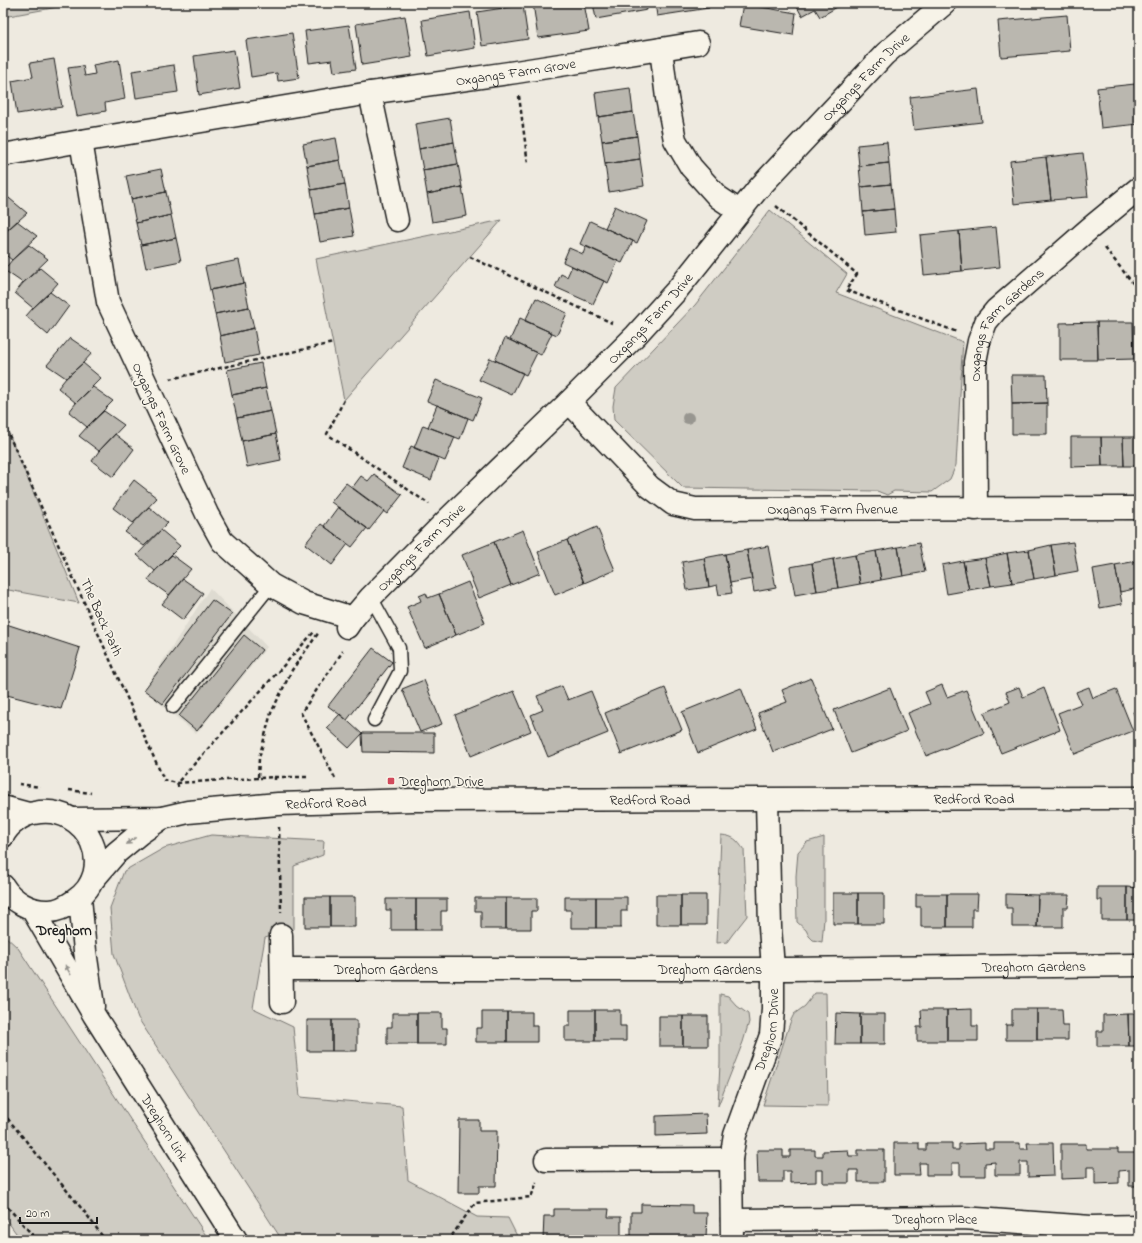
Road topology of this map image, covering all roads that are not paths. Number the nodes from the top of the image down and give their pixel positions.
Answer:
1 (945, 3) edge
2 (698, 43) dead end
3 (661, 49) junction
4 (370, 93) junction
5 (81, 141) junction
6 (3, 155) edge
7 (1139, 188) edge
8 (740, 211) junction
9 (397, 220) dead end
10 (570, 402) junction
11 (1139, 508) edge
12 (976, 509) junction
13 (271, 585) junction
14 (371, 597) junction
15 (350, 622) joint
16 (173, 706) dead end
17 (374, 720) dead end
18 (1139, 798) edge
19 (767, 800) junction
20 (3, 807) edge
21 (29, 814) junction
22 (162, 818) junction
23 (73, 819) junction
24 (3, 836) edge
25 (3, 886) edge
26 (86, 890) junction
27 (32, 909) junction
28 (281, 926) road end
29 (1139, 965) edge
30 (282, 969) junction
31 (773, 969) junction
32 (282, 1002) dead end
33 (94, 1015) junction
34 (731, 1159) junction
35 (546, 1160) road end
36 (1139, 1226) edge
37 (732, 1230) edge
38 (236, 1240) edge

1 - 8 street, Oxgangs Farm Drive
2 - 3 street, Oxgangs Farm Grove
3 - 4 street, Oxgangs Farm Grove
3 - 8 street
4 - 5 street, Oxgangs Farm Grove
4 - 9 street
5 - 6 street, Oxgangs Farm Grove
5 - 13 street, Oxgangs Farm Grove
7 - 12 street, Oxgangs Farm Gardens
8 - 10 street, Oxgangs Farm Drive
10 - 12 street, Oxgangs Farm Avenue
10 - 14 street, Oxgangs Farm Drive
11 - 12 street, Oxgangs Farm Avenue
13 - 15 street, Oxgangs Farm Grove
13 - 16 lane
14 - 15 street, Oxgangs Farm Drive
14 - 17 lane
18 - 19 street, Redford Road
19 - 22 street, Redford Road
19 - 31 street, Dreghorn Drive
20 - 21 street
21 - 23 street
21 - 24 street
22 - 23 street, Redford Road
22 -> 26 street, Redford Road
23 - 26 street, Dreghorn Link
25 - 27 street
26 - 27 street, Redford Road
26 - 33 street, Dreghorn Link
33 -> 27 street, Dreghorn Link
28 - 30 street
29 - 31 street, Dreghorn Gardens
30 - 31 street, Dreghorn Gardens
30 - 32 street
31 - 34 street, Dreghorn Drive
33 - 38 street, Dreghorn Link
34 - 35 street
34 - 37 street, Dreghorn Drive
36 - 37 street, Dreghorn Place

